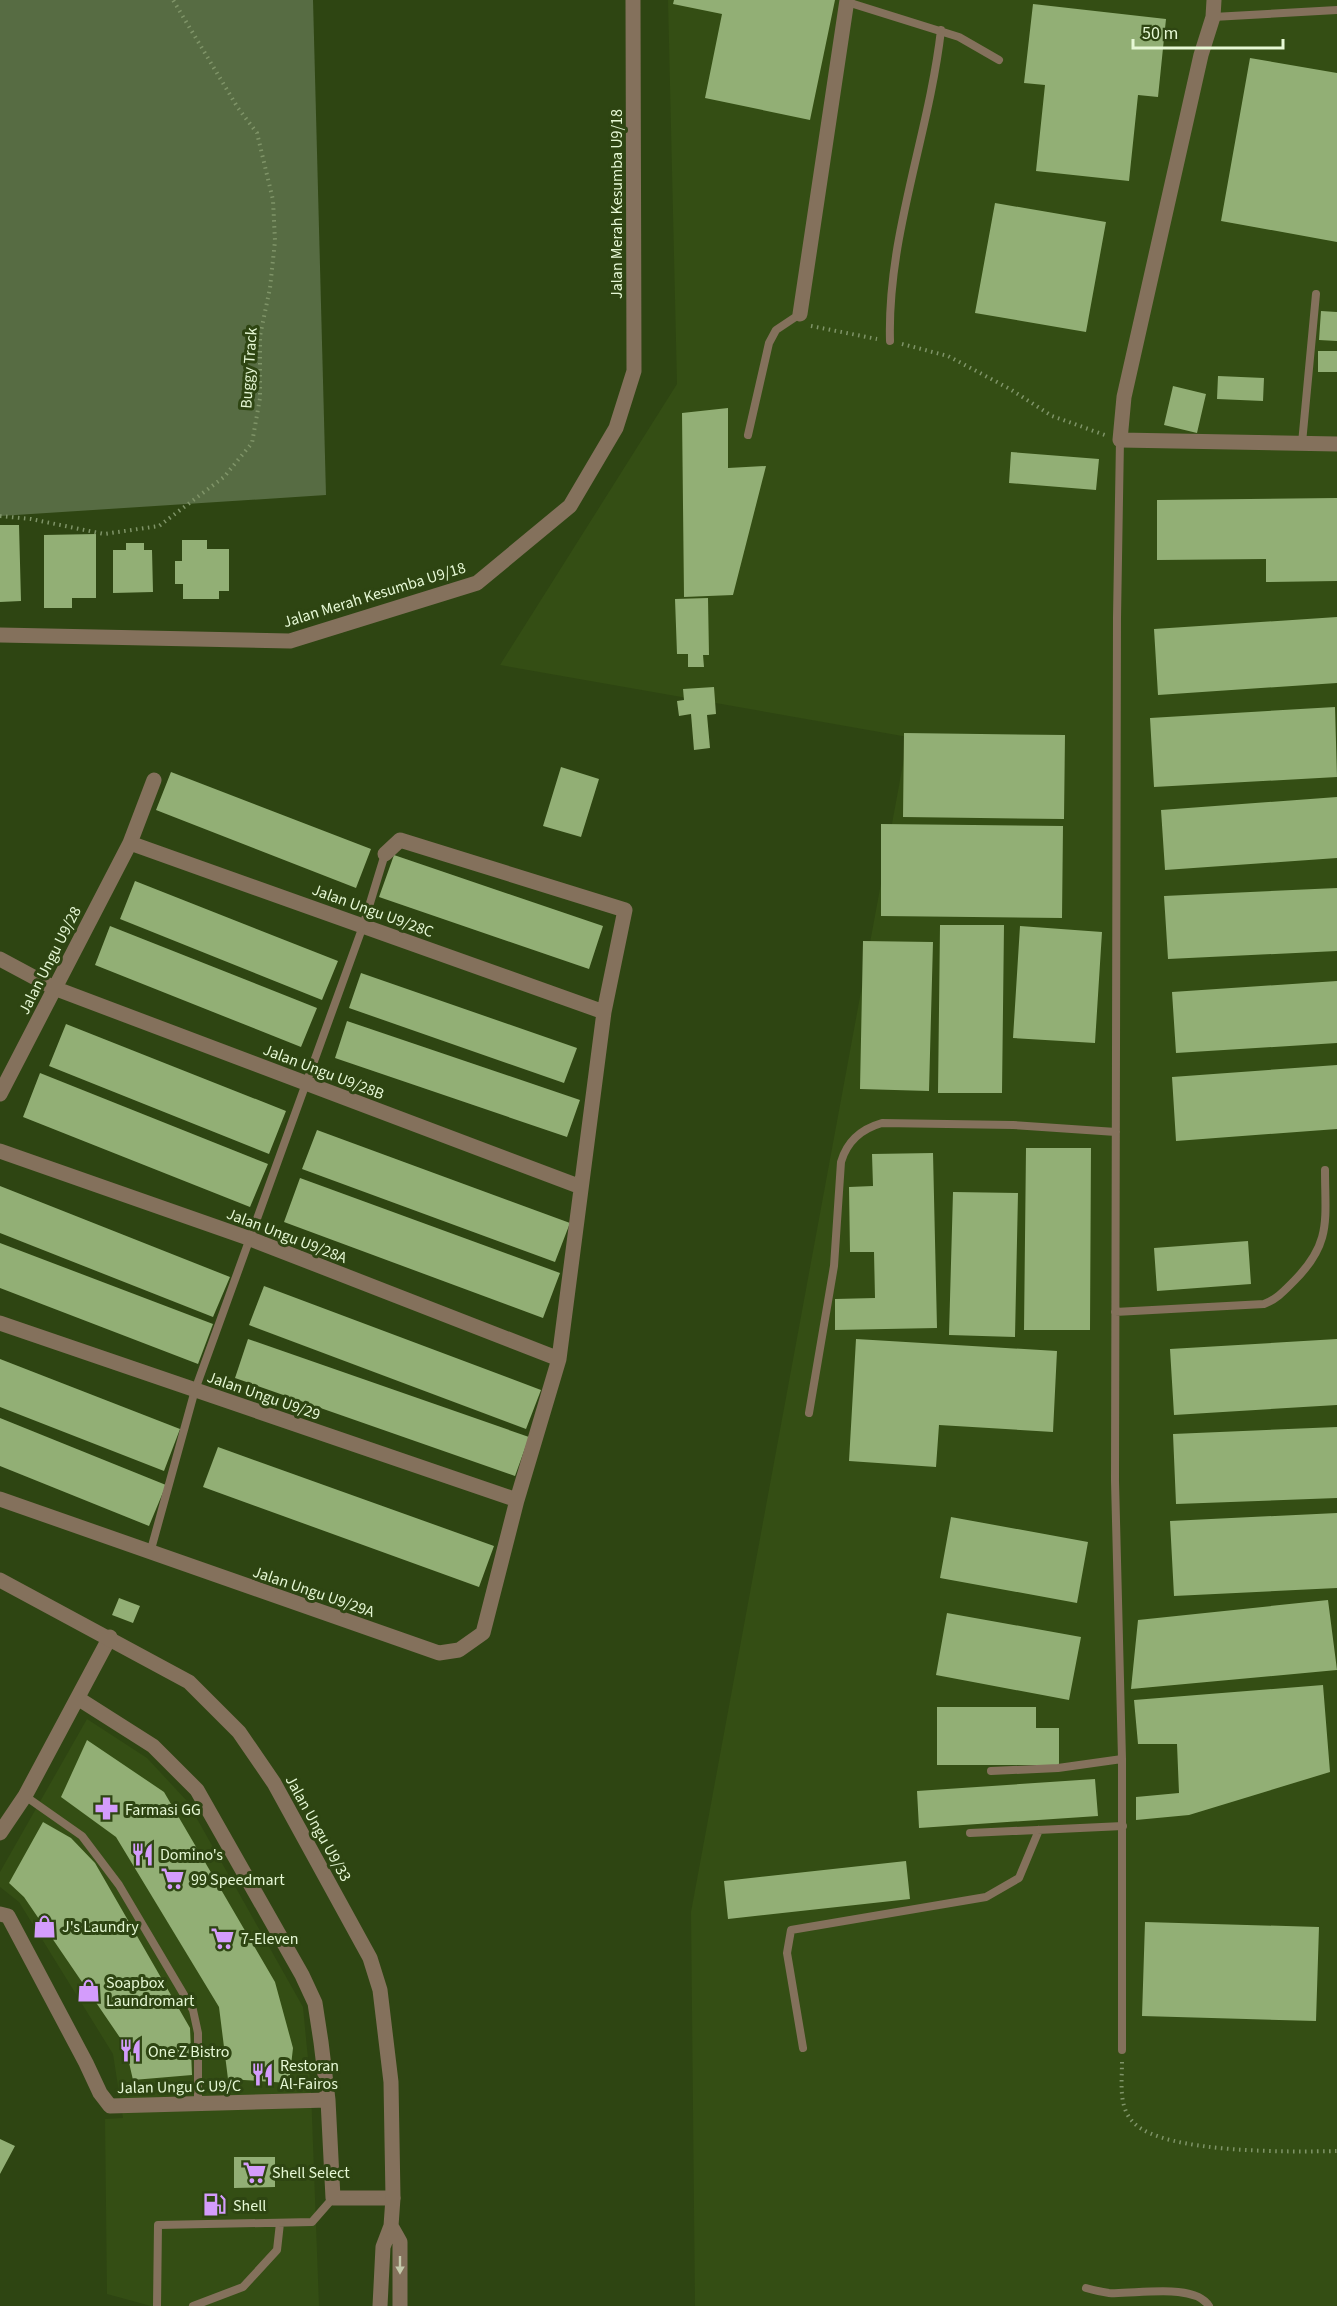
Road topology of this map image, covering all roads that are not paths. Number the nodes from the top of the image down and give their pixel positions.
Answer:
1 (633, 0) edge
2 (1214, 0) edge
3 (847, 1) edge
4 (1337, 10) edge
5 (1213, 17) junction
6 (941, 30) junction
7 (999, 60) dead end
8 (1316, 294) dead end
9 (800, 314) joint
10 (890, 341) road end
11 (748, 435) dead end
12 (1120, 440) junction
13 (1302, 443) junction
14 (1337, 444) edge
15 (0, 635) edge
16 (154, 780) dead end
17 (130, 843) junction
18 (385, 854) joint
19 (363, 926) junction
20 (0, 959) edge
21 (54, 988) junction
22 (604, 1012) junction
23 (305, 1083) junction
24 (0, 1094) edge
25 (1116, 1132) junction
26 (0, 1151) edge
27 (1325, 1170) dead end
28 (581, 1187) junction
29 (248, 1238) junction
30 (1115, 1312) junction
31 (0, 1323) edge
32 (559, 1359) junction
33 (195, 1390) junction
34 (809, 1413) dead end
35 (0, 1499) edge
36 (517, 1500) junction
37 (150, 1553) junction
38 (0, 1580) edge
39 (110, 1637) junction
40 (79, 1699) junction
41 (1122, 1759) junction
42 (991, 1771) dead end
43 (25, 1796) junction
44 (1123, 1826) junction
45 (1039, 1830) junction
46 (0, 1833) edge
47 (970, 1833) dead end
48 (0, 1914) edge
49 (803, 2048) dead end
50 (1122, 2050) road end
51 (328, 2100) junction
52 (198, 2104) junction
53 (333, 2198) junction
54 (393, 2198) junction
55 (280, 2223) junction
56 (391, 2226) junction
57 (1086, 2288) dead end
58 (157, 2306) edge
59 (193, 2306) edge
60 (380, 2306) edge
61 (399, 2306) edge
62 (1209, 2306) edge

1 - 15 street, Jalan Merah Kesumba U9/18
2 - 5 street
3 - 6 lane
3 - 9 street
4 - 5 lane
5 - 12 street
6 - 7 lane
6 - 10 lane
8 - 13 lane
9 - 11 lane
12 - 13 street
12 - 25 lane
13 - 14 street
16 - 17 street, Jalan Ungu U9/28
17 - 19 street, Jalan Ungu U9/28C
17 - 21 street, Jalan Ungu U9/28
18 - 19 lane
18 - 22 street, Jalan Ungu U9/29A
19 - 22 street, Jalan Ungu U9/28C
19 - 23 lane
20 - 21 street, Jalan Ungu U9/28B
21 - 23 street, Jalan Ungu U9/28B
21 - 24 street, Jalan Ungu U9/28
22 - 28 street, Jalan Ungu U9/29A
23 - 28 street, Jalan Ungu U9/28B
23 - 29 lane
25 - 30 lane
25 - 34 lane
26 - 29 street, Jalan Ungu U9/28A
27 - 30 lane
28 - 32 street, Jalan Ungu U9/29A
29 - 32 street, Jalan Ungu U9/28A
29 - 33 lane
30 - 41 lane
31 - 33 street, Jalan Ungu U9/29
32 - 36 street, Jalan Ungu U9/29A
33 - 36 street, Jalan Ungu U9/29
33 - 37 lane
35 - 37 street, Jalan Ungu U9/29A
36 - 37 street, Jalan Ungu U9/29A
38 - 39 street, Jalan Ungu U9/33
39 - 40 street
39 - 54 street, Jalan Ungu U9/33
40 - 43 street
40 - 51 street
41 - 42 lane
41 - 44 lane
43 - 46 street
43 - 52 lane
44 - 45 lane
44 - 50 lane
45 - 47 lane
45 - 49 lane
48 - 52 street, Jalan Ungu C U9/C
51 - 52 street, Jalan Ungu C U9/C
51 - 53 street
53 - 54 street
53 - 55 lane
54 - 56 street, Jalan Ungu U9/33
55 - 58 lane
55 - 59 lane
56 - 60 street, Jalan Ungu U9/33
56 -> 61 street, Jalan Ungu U9/33
57 - 62 lane

